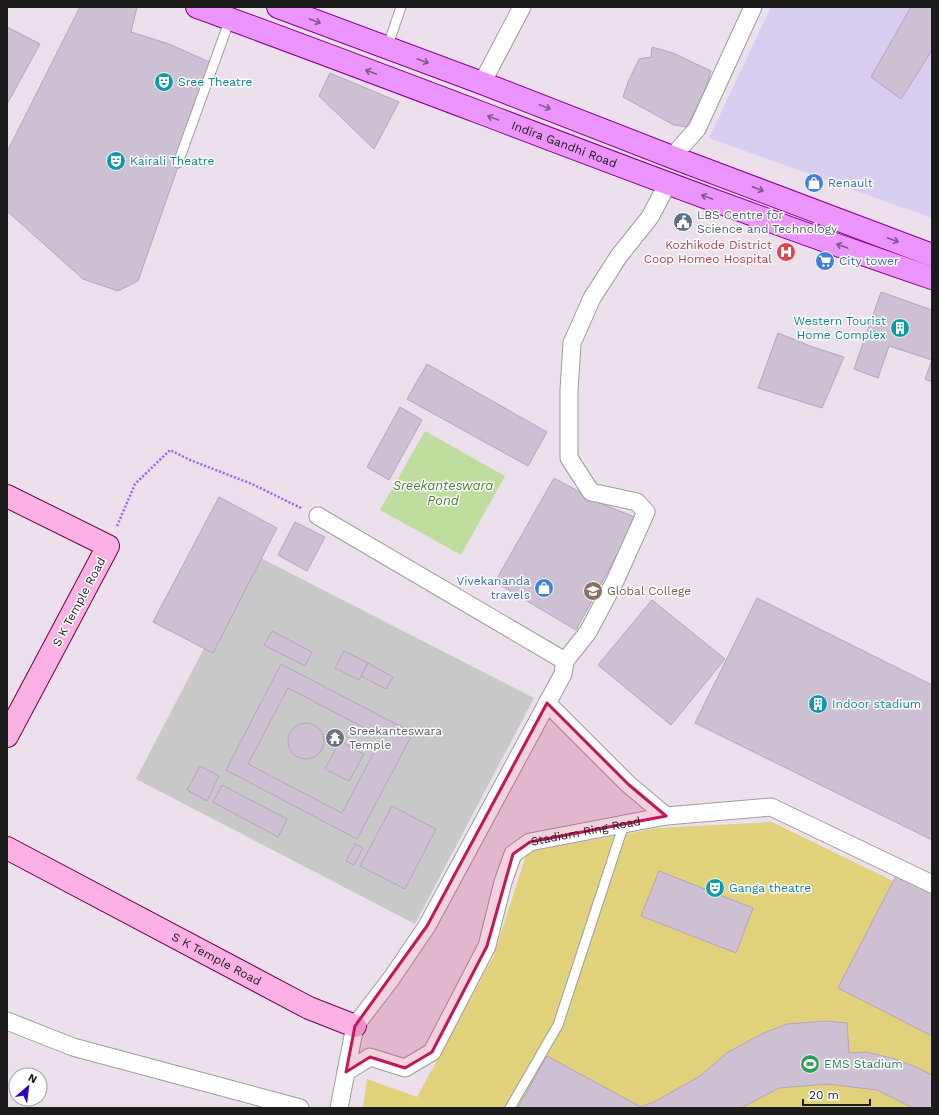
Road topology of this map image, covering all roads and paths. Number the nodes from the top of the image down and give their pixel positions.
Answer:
1 (198, 7) edge
2 (278, 7) edge
3 (401, 7) edge
4 (522, 7) edge
5 (753, 7) edge
6 (230, 19) junction
7 (387, 48) junction
8 (482, 83) junction
9 (672, 157) junction
10 (178, 163) dead end
11 (668, 183) junction
12 (932, 255) edge
13 (932, 278) edge
14 (7, 496) edge
15 (318, 516) joint
16 (108, 546) junction
17 (565, 661) junction
18 (547, 703) junction
19 (7, 736) edge
20 (666, 816) junction
21 (624, 824) junction
22 (7, 848) edge
23 (932, 884) edge
24 (7, 1021) edge
25 (355, 1026) junction
26 (346, 1072) junction
27 (300, 1108) edge
28 (339, 1108) edge
29 (510, 1108) edge

1 - 6 main road, Indira Gandhi Road
2 -> 7 main road
3 - 7 lane
4 - 8 street
5 - 9 street
6 - 10 lane
11 -> 6 main road, Indira Gandhi Road
7 -> 8 main road
8 -> 9 main road
9 - 11 street
9 -> 12 main road
13 -> 11 main road, Indira Gandhi Road
11 - 17 street
14 - 16 street, S K Temple Road
15 - 16 path
15 - 17 street
16 - 19 street, S K Temple Road
17 - 18 street
18 - 20 street
18 - 25 street
20 - 21 street, Stadium Ring Road
20 - 23 street, Stadium Ring Road
21 - 26 street, Stadium Ring Road
21 - 29 lane
22 - 25 street, S K Temple Road
24 - 27 street
25 - 26 street
26 - 28 street

